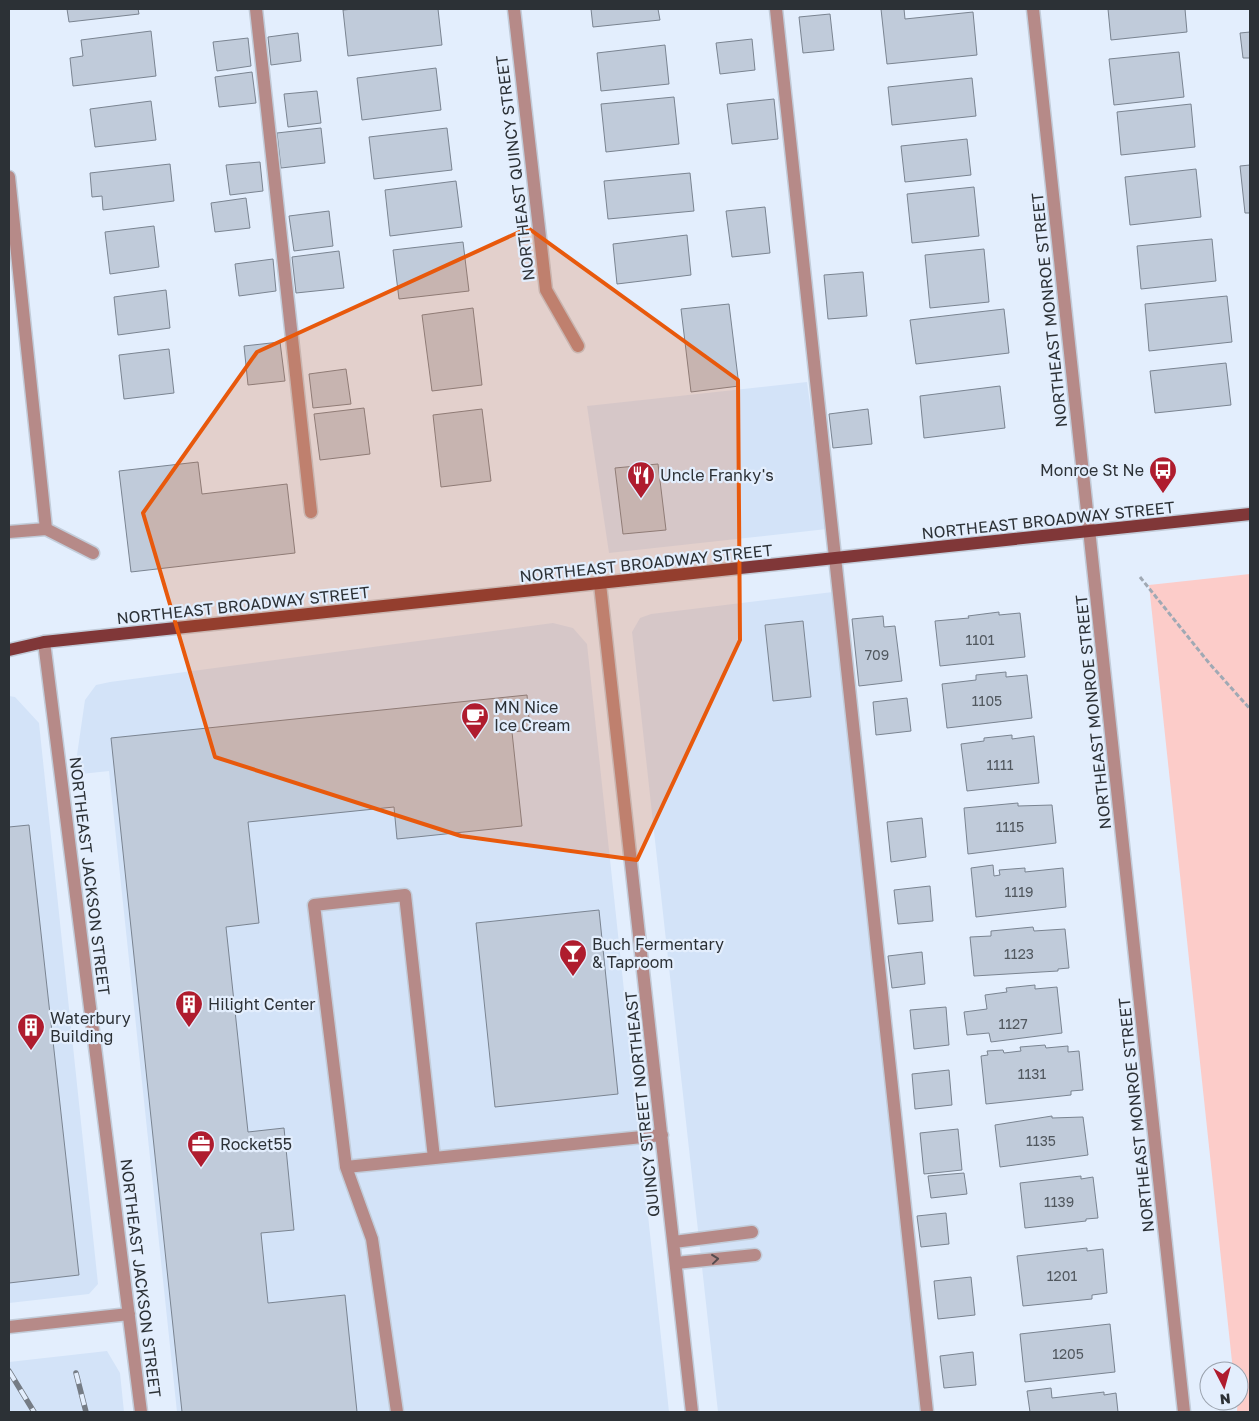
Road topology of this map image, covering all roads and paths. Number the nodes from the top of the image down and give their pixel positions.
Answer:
1 (256, 9) edge
2 (514, 9) edge
3 (776, 9) edge
4 (1033, 9) edge
5 (9, 177) edge
6 (578, 346) dead end
7 (311, 512) dead end
8 (1250, 514) edge
9 (46, 529) junction
10 (9, 532) edge
11 (1090, 533) junction
12 (94, 552) dead end
13 (835, 560) junction
14 (1140, 577) dead end
15 (600, 584) junction
16 (9, 641) edge
17 (44, 642) junction
18 (9, 650) edge
19 (1250, 708) edge
20 (662, 1135) junction
21 (434, 1158) junction
22 (346, 1167) junction
23 (752, 1232) dead end
24 (674, 1242) junction
25 (755, 1254) dead end
26 (676, 1263) junction
27 (128, 1314) junction
28 (9, 1327) edge
29 (141, 1412) edge
30 (397, 1412) edge
31 (692, 1412) edge
32 (927, 1412) edge
33 (1184, 1412) edge

1 - 7 street
2 - 6 street, NORTHEAST QUINCY STREET
3 - 13 street
4 - 11 street, NORTHEAST MONROE STREET
5 - 9 street
8 - 11 main road, NORTHEAST BROADWAY STREET
9 - 10 street
9 - 12 street
11 - 13 main road, NORTHEAST BROADWAY STREET
11 - 33 street, NORTHEAST MONROE STREET
13 - 15 main road, NORTHEAST BROADWAY STREET
13 - 32 street
14 - 19 path
15 - 17 main road, NORTHEAST BROADWAY STREET
15 - 20 street, QUINCY STREET NORTHEAST
16 - 17 main road, NORTHEAST BROADWAY STREET
17 - 18 main road, NORTHEAST BROADWAY STREET
17 - 27 street, NORTHEAST JACKSON STREET
20 - 21 street
20 - 24 street, QUINCY STREET NORTHEAST
21 - 22 street
21 - 22 street
22 - 30 street
23 - 24 street
24 - 26 street, QUINCY STREET NORTHEAST
26 -> 25 street
26 - 31 street, QUINCY STREET NORTHEAST
27 - 28 street
27 - 29 street, NORTHEAST JACKSON STREET

